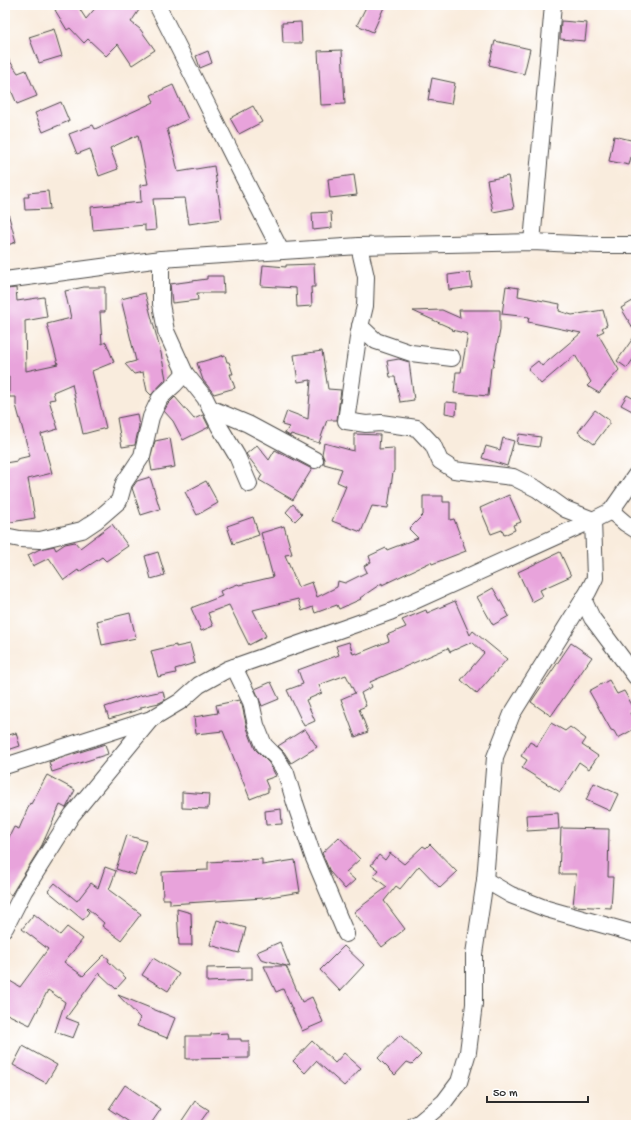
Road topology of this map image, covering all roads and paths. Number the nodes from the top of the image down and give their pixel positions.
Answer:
1 (157, 5) edge
2 (553, 5) edge
3 (532, 242) junction
4 (636, 245) edge
5 (359, 246) junction
6 (282, 252) junction
7 (161, 259) junction
8 (5, 280) edge
9 (360, 326) junction
10 (452, 358) dead end
11 (186, 373) junction
12 (210, 408) junction
13 (315, 460) dead end
14 (636, 474) edge
15 (249, 484) dead end
16 (611, 511) junction
17 (593, 520) junction
18 (636, 530) edge
19 (5, 536) edge
20 (583, 599) junction
21 (234, 667) junction
22 (636, 677) edge
23 (151, 719) junction
24 (5, 766) edge
25 (485, 880) junction
26 (5, 928) edge
27 (346, 934) dead end
28 (636, 934) edge
29 (414, 1125) edge

1 - 6 street
2 - 3 street
3 - 4 street
3 - 5 street
5 - 6 street
5 - 9 street
6 - 7 street
7 - 8 street
7 - 11 street
9 - 10 street
9 - 17 street
11 - 12 street
11 - 19 street
12 - 13 street
12 - 15 street
14 - 16 street
16 - 17 street
16 - 18 street
17 - 20 street
17 - 21 street
20 - 22 street
20 - 25 street
21 - 23 street
21 - 27 street
23 - 24 street
23 - 26 street
25 - 28 street
25 - 29 street

